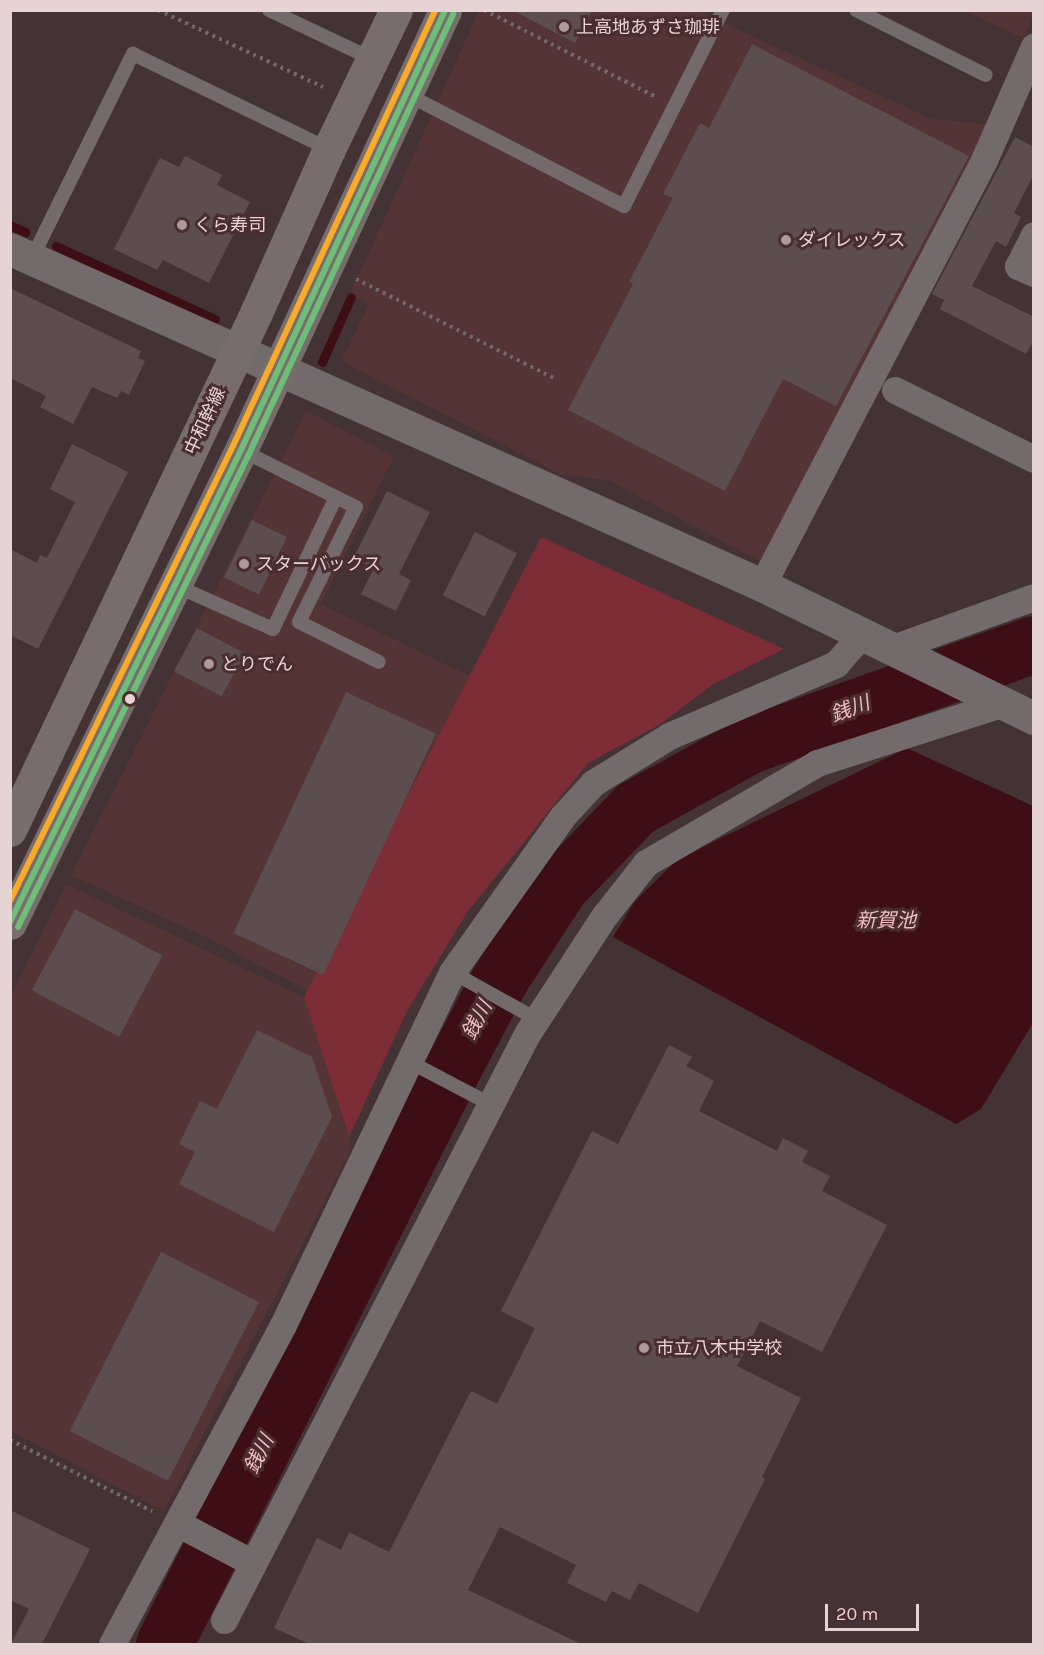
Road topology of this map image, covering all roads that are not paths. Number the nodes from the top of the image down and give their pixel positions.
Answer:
1 (269, 10) edge
2 (396, 10) edge
3 (445, 10) edge
4 (723, 10) edge
5 (856, 10) edge
6 (1034, 46) edge
7 (372, 59) junction
8 (986, 75) dead end
9 (406, 94) junction
10 (329, 149) junction
11 (1034, 235) edge
12 (21, 253) edge
13 (1034, 273) edge
14 (239, 350) junction
15 (279, 368) junction
16 (895, 390) dead end
17 (241, 450) junction
18 (1034, 459) edge
19 (336, 496) junction
20 (174, 585) junction
21 (762, 585) junction
22 (1034, 597) edge
23 (862, 634) junction
24 (900, 651) junction
25 (379, 662) dead end
26 (991, 696) junction
27 (1034, 718) edge
28 (10, 830) edge
29 (10, 923) edge
30 (460, 977) junction
31 (527, 1014) junction
32 (410, 1062) junction
33 (489, 1104) junction
34 (184, 1527) junction
35 (246, 1559) junction
36 (224, 1620) dead end
37 (112, 1644) edge

1 - 7 lane
2 - 7 main road, 中和幹線
3 - 9 main road
4 - 9 lane
5 - 8 lane
6 - 21 street
7 - 10 main road, 中和幹線
9 - 15 main road
10 - 12 lane
10 - 14 main road, 中和幹線
11 - 13 street
12 - 14 street
14 - 15 street
14 - 28 main road, 中和幹線
15 - 17 main road
15 - 21 street
16 - 18 street
17 - 19 lane
17 - 20 main road
19 - 20 lane
19 - 25 lane
20 - 29 main road
21 - 23 street
22 - 24 street
23 - 24 street
23 - 30 street
24 - 26 street
26 - 27 street
26 - 31 street
30 - 31 lane
30 - 32 street
31 - 33 street
32 - 33 lane
32 - 34 street
33 - 35 street
34 - 35 street
34 - 37 street
35 - 36 street

